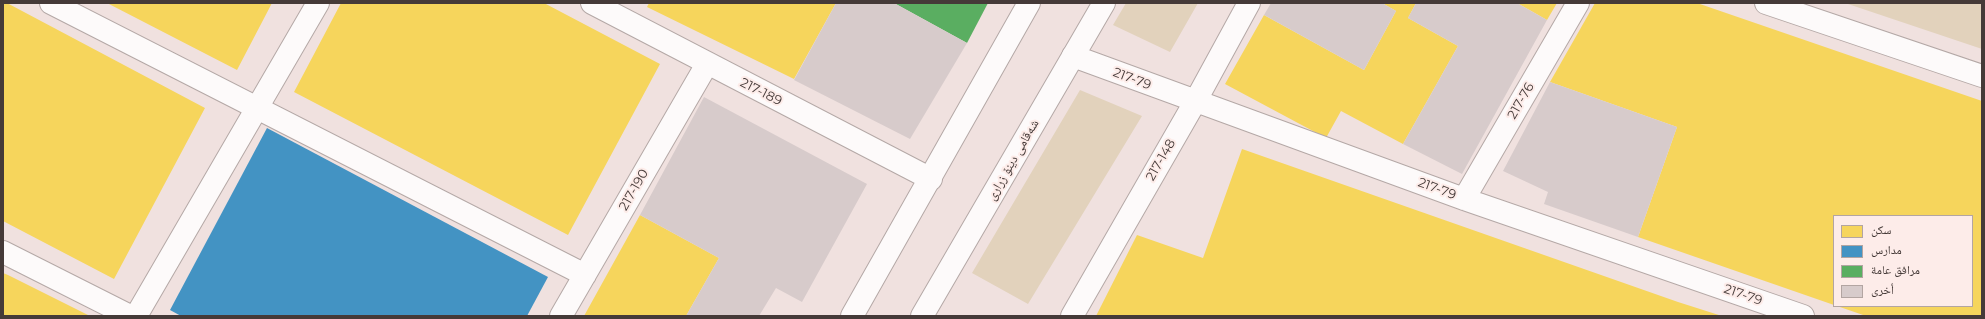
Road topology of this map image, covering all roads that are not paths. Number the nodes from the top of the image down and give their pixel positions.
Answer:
1 (51, 3) edge
2 (318, 3) edge
3 (592, 3) edge
4 (1030, 3) edge
5 (1104, 3) edge
6 (1249, 3) edge
7 (1578, 3) edge
8 (1766, 3) edge
9 (628, 11) edge
10 (1073, 56) junction
11 (707, 64) junction
12 (1982, 76) edge
13 (1195, 102) junction
14 (257, 108) junction
15 (931, 179) junction
16 (1464, 199) junction
17 (3, 252) edge
18 (585, 275) junction
19 (1771, 311) edge
20 (927, 315) edge
21 (130, 316) edge
22 (136, 316) edge
23 (561, 316) edge
24 (852, 316) edge
25 (1072, 316) edge
26 (1803, 316) edge

1 - 14 street
2 - 14 street
3 - 9 street, 217-189
4 - 15 street
5 - 10 street, شەقامی دینۆ زراری
6 - 13 street, 217-148
7 - 16 street, 217-76
8 - 12 street
9 - 11 street, 217-189
10 - 13 street, 217-79
10 - 20 street, شەقامی دینۆ زراری
11 - 15 street, 217-189
11 - 18 street, 217-190
13 - 16 street, 217-79
13 - 25 street, 217-148
14 - 18 street
14 - 22 street
15 - 24 street
16 - 19 street, 217-79
17 - 21 street
18 - 23 street, 217-190
19 - 26 street, 217-79

